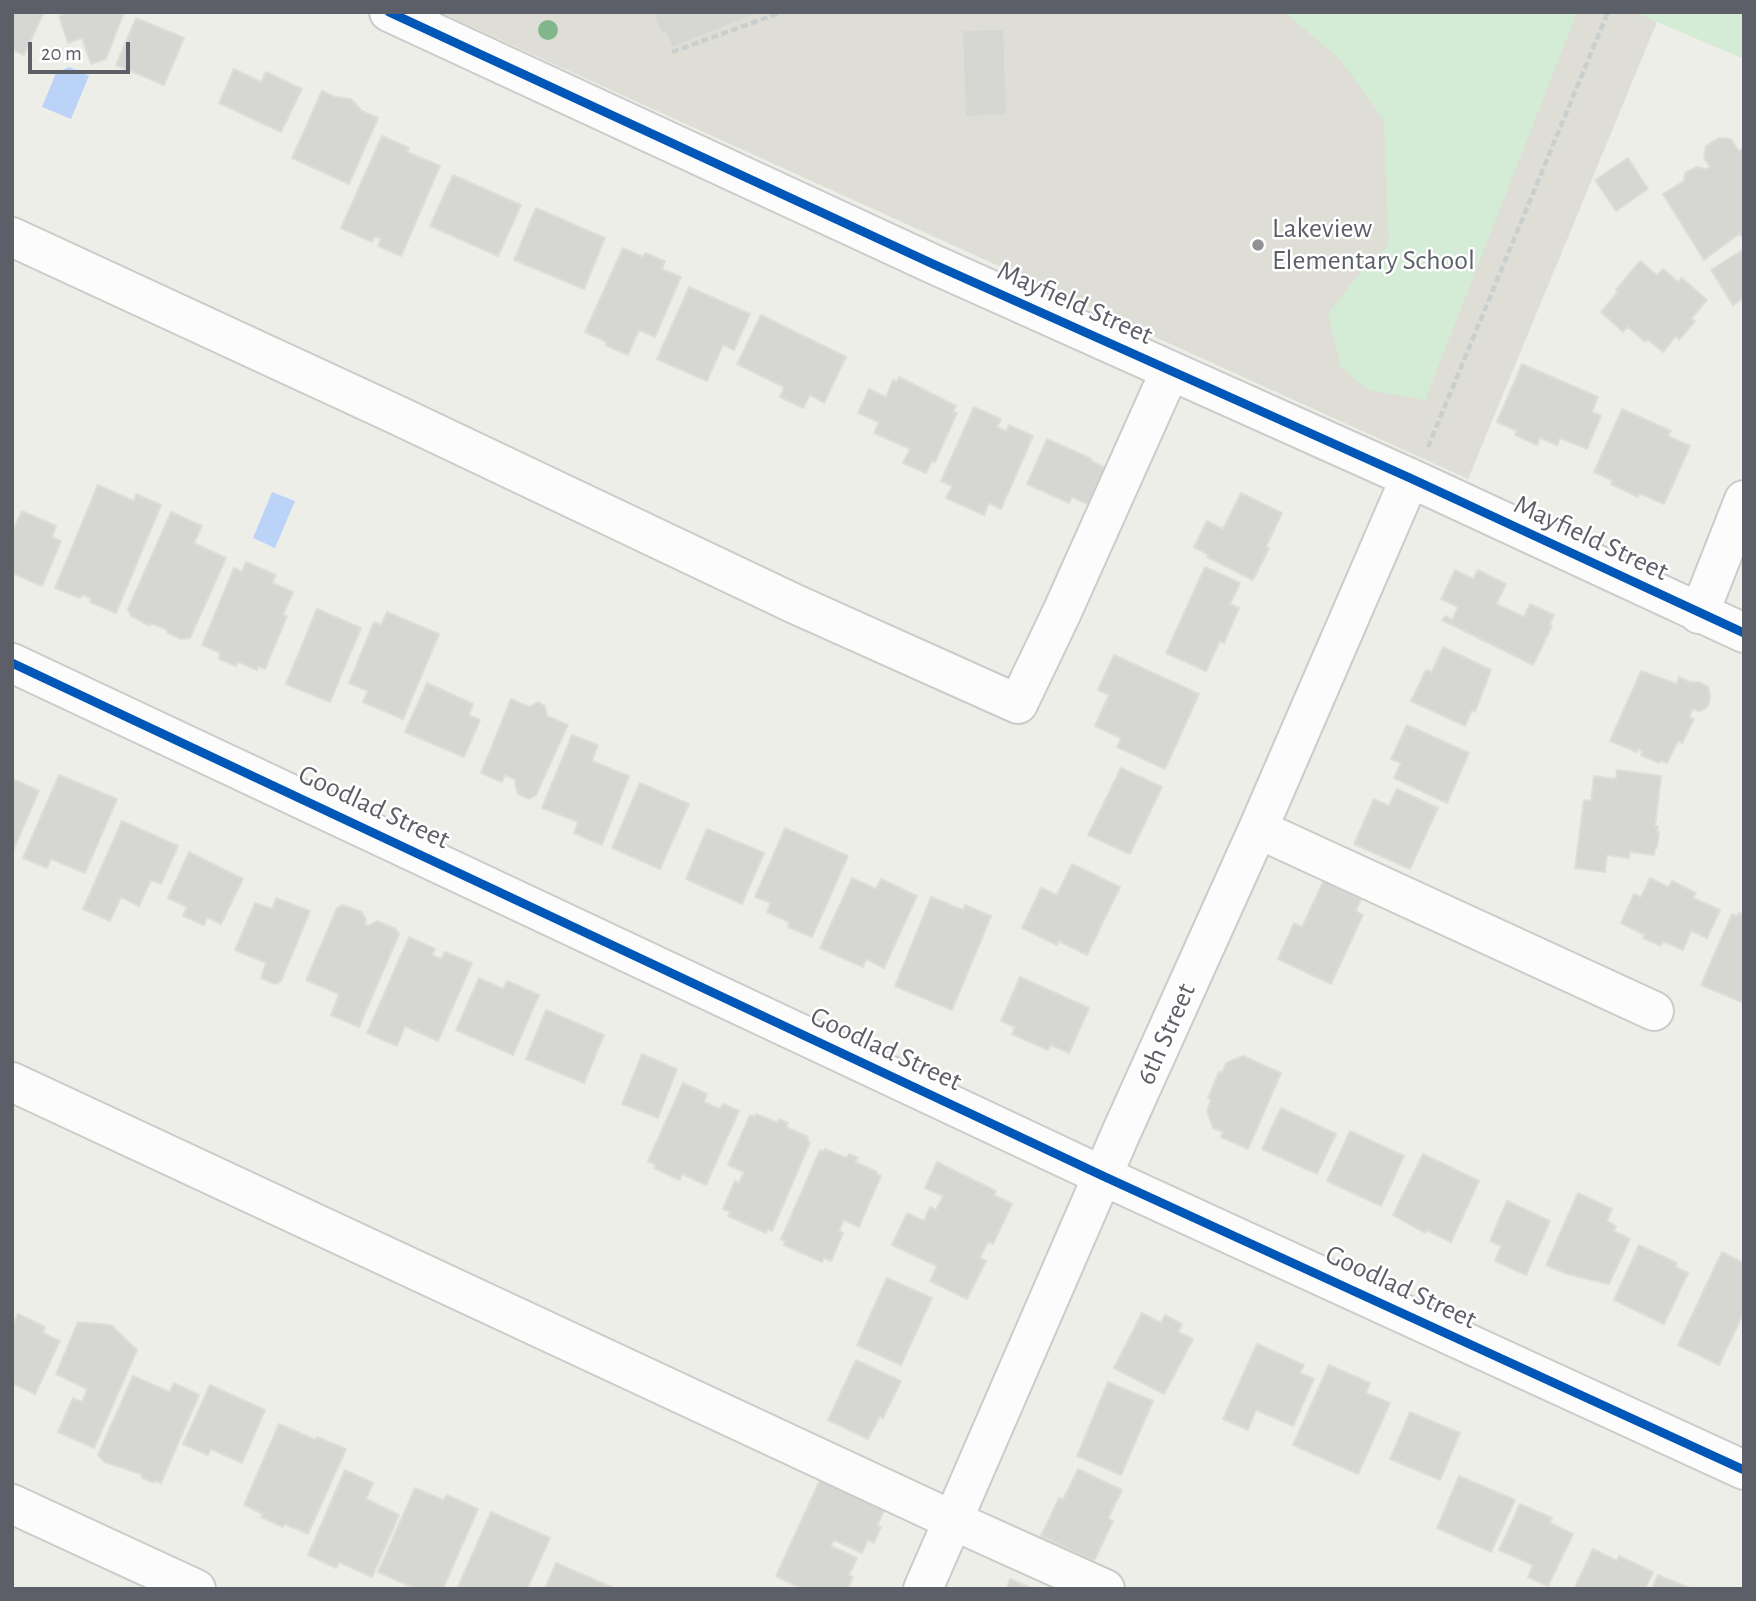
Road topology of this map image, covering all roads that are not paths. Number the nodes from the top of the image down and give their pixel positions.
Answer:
1 (389, 12) edge
2 (12, 237) edge
3 (1170, 371) junction
4 (1418, 463) junction
5 (1744, 500) edge
6 (1699, 614) junction
7 (1744, 633) edge
8 (12, 663) edge
9 (1258, 829) junction
10 (1654, 1011) dead end
11 (12, 1082) edge
12 (1103, 1176) junction
13 (1744, 1470) edge
14 (12, 1504) edge
15 (952, 1520) junction
16 (196, 1589) edge
17 (923, 1589) edge
18 (1104, 1589) edge

1 - 3 street, Mayfield Street
2 - 3 street
3 - 4 street, Mayfield Street
4 - 6 street, Mayfield Street
4 - 9 street, 6th Street
5 - 6 street
6 - 7 street, Mayfield Street
8 - 12 street, Goodlad Street
9 - 10 street
9 - 12 street, 6th Street
11 - 15 street
12 - 13 street, Goodlad Street
12 - 15 street, 6th Street
14 - 16 street
15 - 17 street, 6th Street
15 - 18 street

